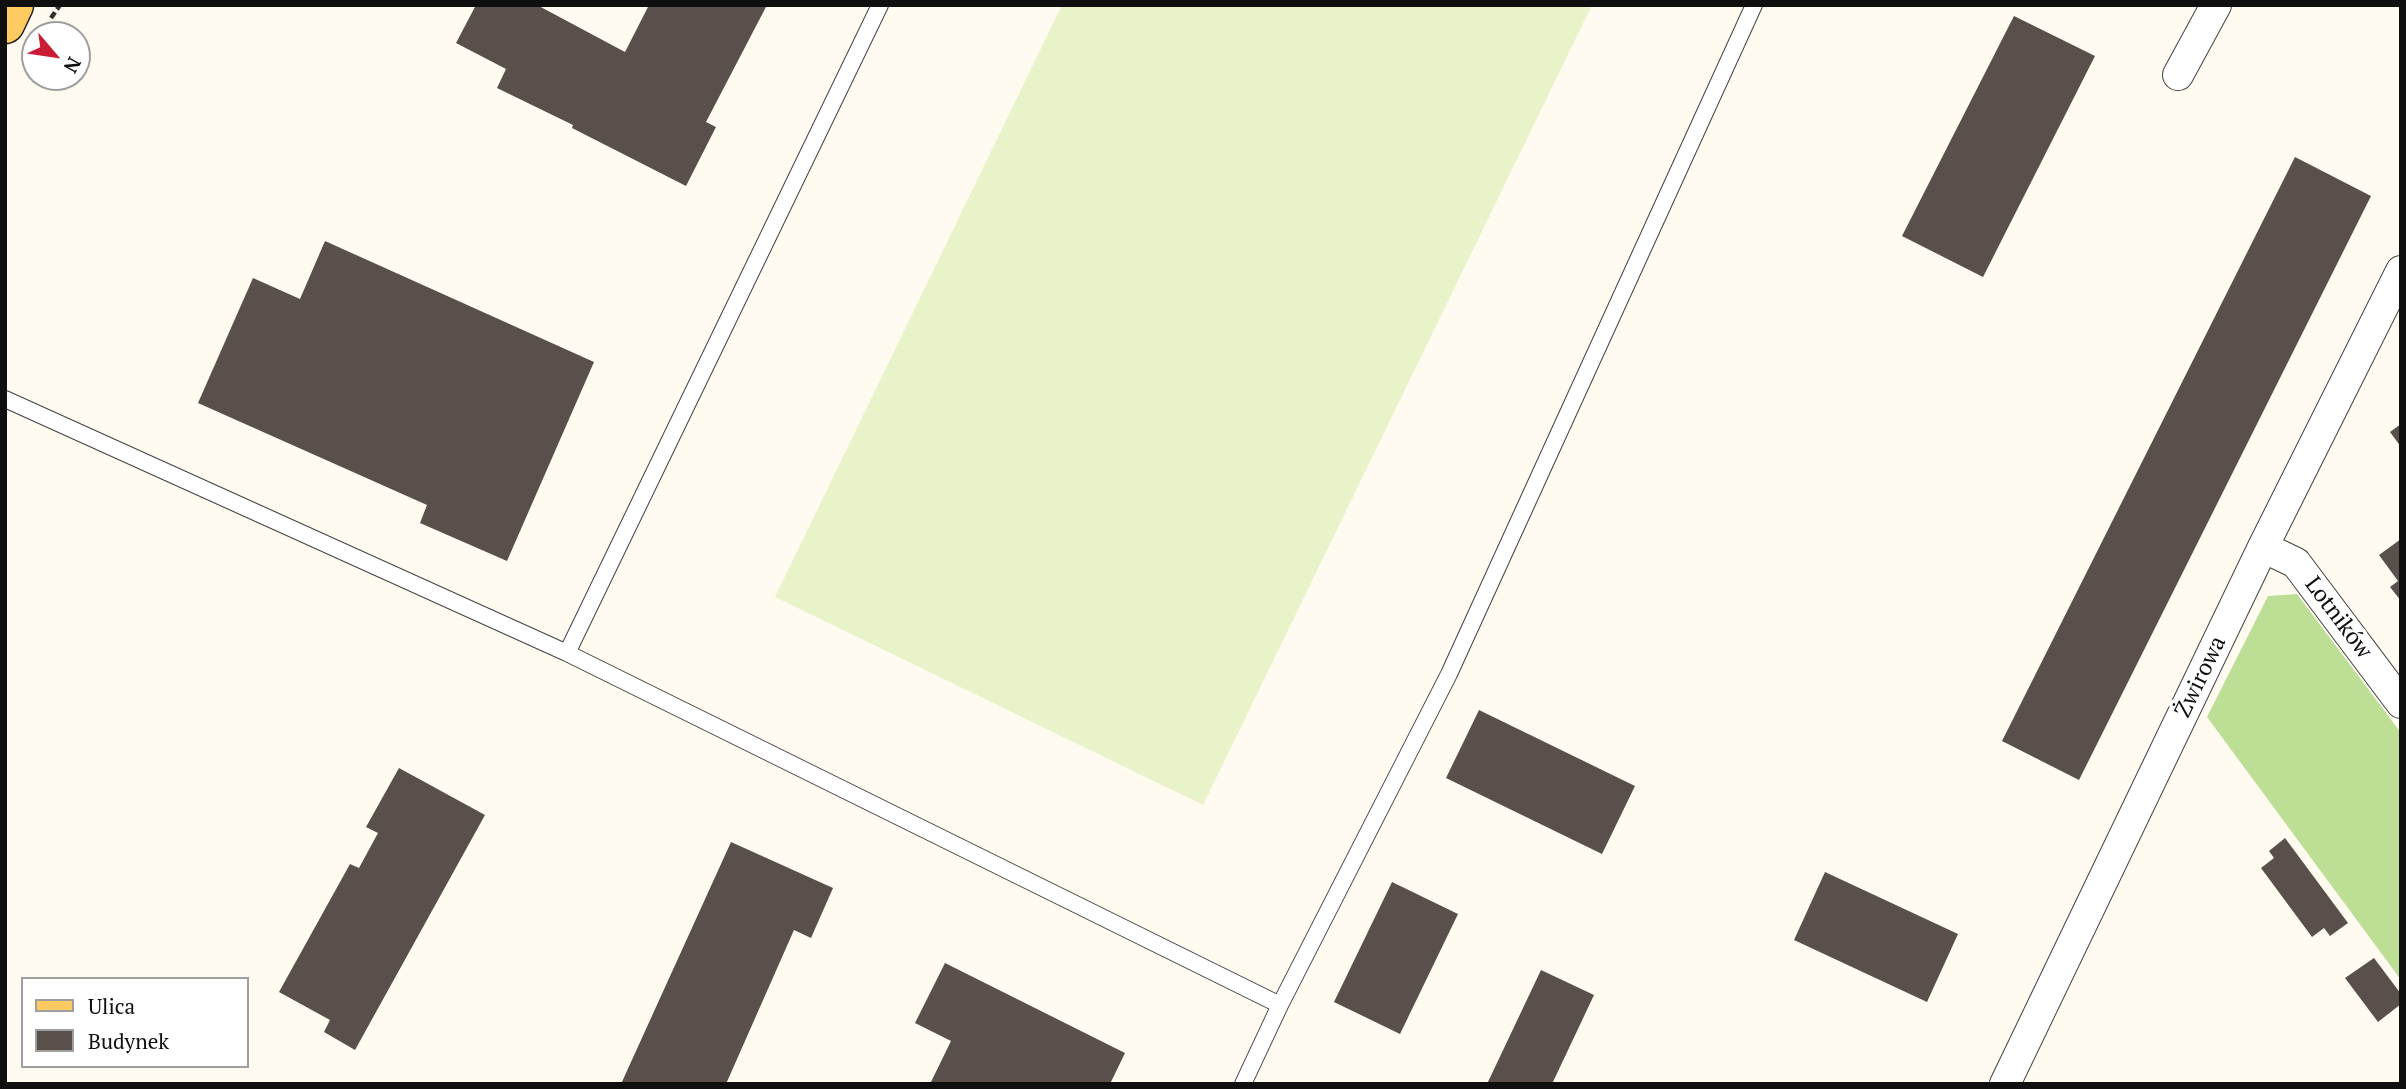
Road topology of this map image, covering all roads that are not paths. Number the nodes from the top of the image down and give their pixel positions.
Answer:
1 (14, 5) edge
2 (880, 5) edge
3 (1754, 5) edge
4 (2216, 5) edge
5 (5, 24) edge
6 (2178, 75) dead end
7 (2401, 271) edge
8 (5, 399) edge
9 (2263, 547) junction
10 (568, 653) junction
11 (2401, 703) edge
12 (1280, 1005) junction
13 (1243, 1084) edge
14 (2005, 1084) edge

1 - 5 main road
2 - 10 lane
3 - 12 lane
4 - 6 street
7 - 9 street, Żwirowa
8 - 10 lane
9 - 11 street, Lotników
9 - 14 street, Żwirowa
10 - 12 lane
12 - 13 lane

